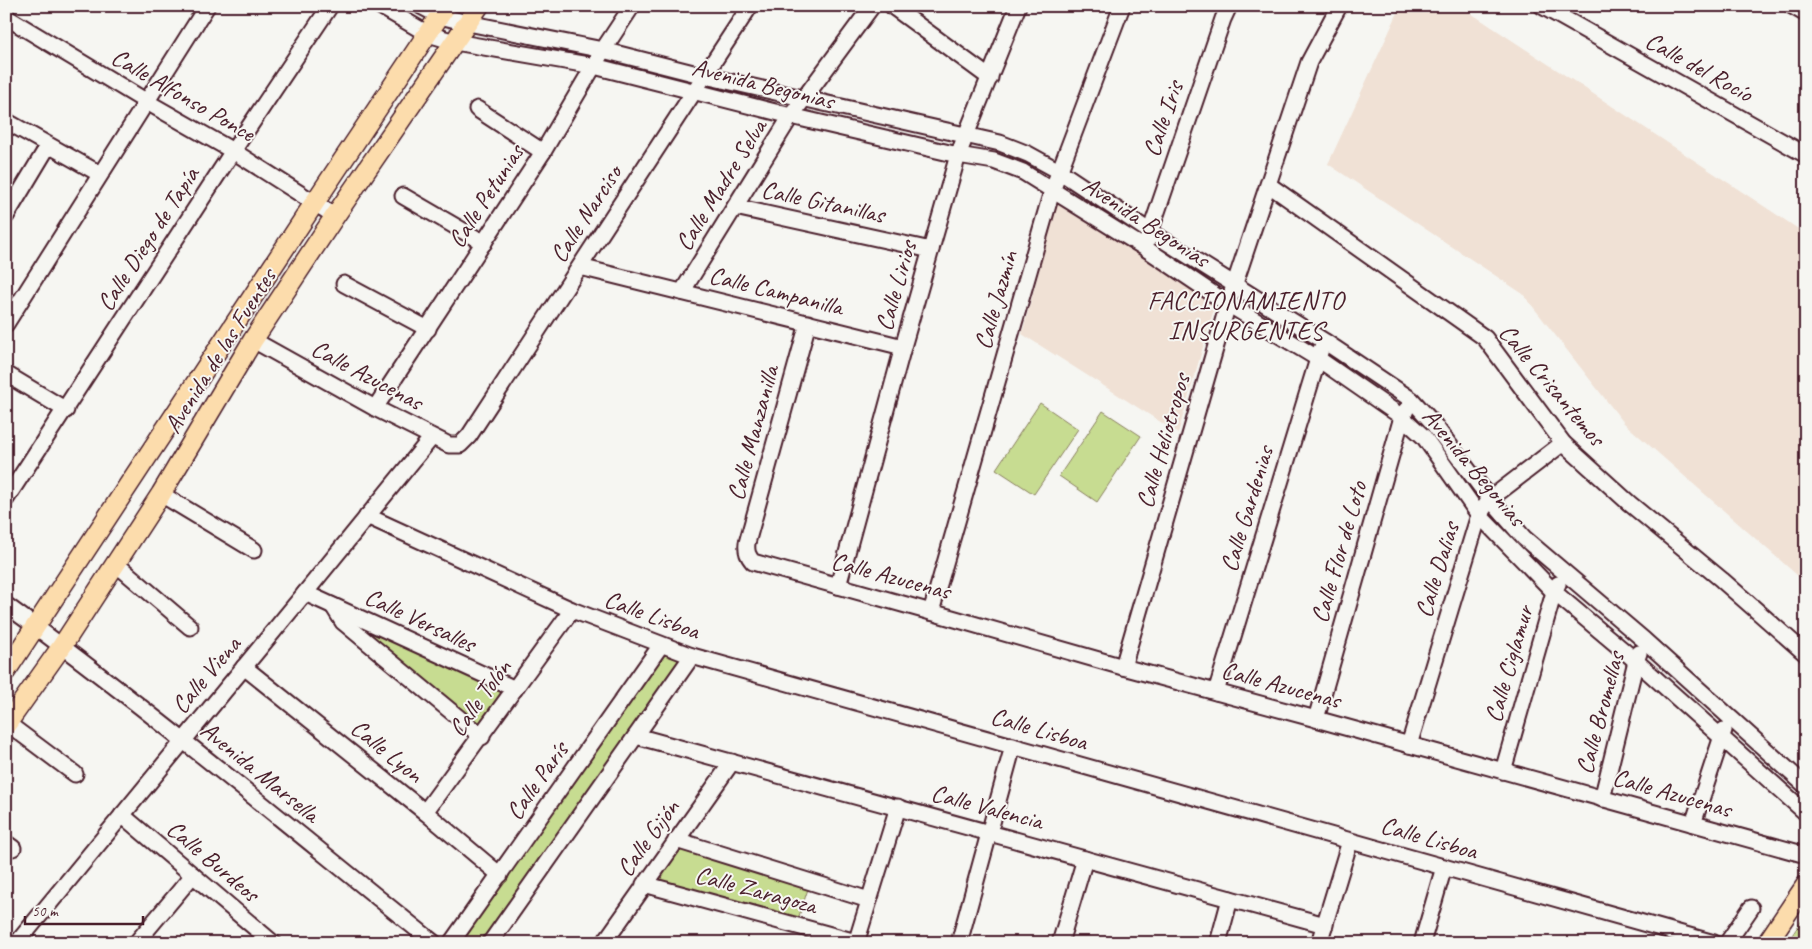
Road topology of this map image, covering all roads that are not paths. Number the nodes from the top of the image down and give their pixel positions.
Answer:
1 (330, 6) edge
2 (380, 6) edge
3 (421, 6) edge
4 (479, 6) edge
5 (632, 6) edge
6 (750, 6) edge
7 (872, 6) edge
8 (892, 6) edge
9 (1018, 6) edge
10 (1122, 6) edge
11 (1229, 6) edge
12 (1339, 6) edge
13 (1542, 6) edge
14 (1792, 6) edge
15 (201, 8) edge
16 (443, 11) edge
17 (1806, 14) edge
18 (6, 17) edge
19 (468, 23) junction
20 (428, 34) junction
21 (455, 42) junction
22 (603, 50) junction
23 (594, 66) junction
24 (705, 76) junction
25 (990, 78) junction
26 (695, 92) junction
27 (803, 99) junction
28 (147, 102) junction
29 (477, 110) dead end
30 (792, 116) junction
31 (6, 121) edge
32 (966, 136) junction
33 (48, 146) junction
34 (233, 150) junction
35 (543, 152) junction
36 (958, 155) junction
37 (1806, 155) edge
38 (1059, 171) junction
39 (100, 174) junction
40 (1269, 185) junction
41 (1052, 191) junction
42 (403, 196) dead end
43 (315, 202) junction
44 (735, 207) junction
45 (6, 216) edge
46 (335, 216) junction
47 (1150, 231) junction
48 (484, 243) junction
49 (1145, 248) junction
50 (931, 250) junction
51 (580, 266) junction
52 (344, 284) dead end
53 (1235, 285) junction
54 (682, 292) junction
55 (1228, 304) junction
56 (808, 323) junction
57 (6, 324) edge
58 (428, 329) junction
59 (254, 340) junction
60 (1324, 341) junction
61 (903, 347) junction
62 (1317, 358) junction
63 (6, 374) edge
64 (1412, 400) junction
65 (375, 408) junction
66 (66, 410) junction
67 (1402, 417) junction
68 (432, 437) junction
69 (1563, 443) junction
70 (460, 445) joint
71 (8, 492) edge
72 (161, 494) junction
73 (1490, 499) junction
74 (1479, 515) junction
75 (367, 516) junction
76 (254, 550) dead end
77 (748, 556) joint
78 (115, 563) junction
79 (1564, 572) junction
80 (838, 586) junction
81 (1554, 592) junction
82 (305, 593) junction
83 (6, 605) edge
84 (333, 606) junction
85 (572, 610) junction
86 (931, 612) junction
87 (36, 627) junction
88 (190, 627) dead end
89 (1644, 640) junction
90 (661, 645) junction
91 (62, 646) junction
92 (1806, 654) edge
93 (692, 656) junction
94 (1636, 660) junction
95 (244, 666) junction
96 (1122, 667) junction
97 (6, 671) edge
98 (515, 689) junction
99 (1216, 692) junction
100 (1728, 716) junction
101 (1316, 719) junction
102 (7, 724) edge
103 (636, 736) junction
104 (482, 737) junction
105 (1721, 738) junction
106 (183, 740) junction
107 (1409, 745) junction
108 (1013, 746) junction
109 (732, 762) junction
110 (1503, 771) junction
111 (75, 774) dead end
112 (1806, 786) edge
113 (1602, 799) junction
114 (898, 807) junction
115 (425, 812) junction
116 (1806, 813) edge
117 (122, 815) junction
118 (1694, 824) junction
119 (989, 832) junction
120 (676, 840) junction
121 (1350, 841) junction
122 (1806, 855) edge
123 (1085, 859) junction
124 (1444, 867) junction
125 (193, 875) junction
126 (500, 875) junction
127 (644, 884) junction
128 (1806, 885) edge
129 (1230, 899) junction
130 (869, 900) junction
131 (1751, 908) dead end
132 (1324, 925) junction
133 (856, 942) edge
134 (16, 943) edge
135 (136, 943) edge
136 (273, 943) edge
137 (434, 943) edge
138 (451, 943) edge
139 (490, 943) edge
140 (604, 943) edge
141 (959, 943) edge
142 (1060, 943) edge
143 (1218, 943) edge
144 (1319, 943) edge
145 (1422, 943) edge
146 (1714, 943) edge
147 (1727, 943) edge
148 (1767, 943) edge

1 - 34 street, Calle Diego de Tapía
2 - 20 street, Avenida Begonias
3 - 16 street, Avenida Begonias
4 - 19 main road, Avenida de las Fuentes
5 - 22 street, Calle Petunias
6 - 24 street, Calle Narciso
7 - 27 street, Calle Madre Selva
8 - 25 street
9 - 25 street, Calle Lirios
10 - 38 street, Calle Jazmín
11 - 47 street, Calle Iris
12 - 40 street, Calle Heliotropos
13 - 37 street, Calle del Rocío
14 - 17 street
15 - 28 street
16 - 19 street, Avenida Begonias
16 - 20 main road, Avenida de las Fuentes
18 - 28 street, Calle Alfonso Ponce
19 - 21 main road, Avenida de las Fuentes
19 - 22 street, Avenida Begonias
20 - 21 street, Avenida Begonias
20 - 43 main road, Avenida de las Fuentes
21 - 23 street, Avenida Begonias
21 - 46 main road, Avenida de las Fuentes
22 - 23 street, Calle Petunias
22 - 24 street, Avenida Begonias
23 - 26 street, Avenida Begonias
23 - 35 street, Calle Petunias
24 - 26 street, Calle Narciso
24 - 27 street, Avenida Begonias
25 - 32 street, Calle Lirios
26 - 30 street, Avenida Begonias
26 - 51 street, Calle Narciso
27 - 30 street, Calle Madre Selva
27 - 32 street, Avenida Begonias
28 - 34 street, Calle Alfonso Ponce
28 - 39 street
29 - 35 street
30 - 36 street, Avenida Begonias
30 - 44 street, Calle Madre Selva
31 - 33 street
32 - 36 street, Calle Lirios
32 - 38 street, Avenida Begonias
33 - 39 street
33 - 45 street
34 - 43 street, Calle Alfonso Ponce
34 - 66 street, Calle Diego de Tapía
35 - 48 street, Calle Petunias
36 - 41 street, Avenida Begonias
36 - 50 street, Calle Lirios
38 - 41 street, Calle Jazmín
38 - 47 street, Avenida Begonias
39 - 57 street
40 - 53 street, Calle Heliotropos
40 - 69 street, Calle Crisantemos
41 - 49 street, Avenida Begonias
41 - 86 street, Calle Jazmín
42 - 48 street
43 - 46 street, Calle Alfonso Ponce
43 - 87 main road, Avenida de las Fuentes
44 - 50 street, Calle Gitanillas
44 - 54 street, Calle Madre Selva
46 - 59 main road, Avenida de las Fuentes
47 - 49 street, Calle Iris
47 - 53 street, Avenida Begonias
48 - 58 street, Calle Petunias
49 - 55 street, Avenida Begonias
50 - 61 street, Calle Lirios
51 - 54 street, Calle Campanilla
51 - 70 street, Calle Narciso
52 - 58 street
53 - 55 street, Calle Heliotropos
53 - 60 street, Avenida Begonias
54 - 56 street, Calle Campanilla
55 - 62 street, Avenida Begonias
55 - 96 street, Calle Heliotropos
56 - 61 street, Calle Campanilla
56 - 77 street, Calle Manzanilla
58 - 65 street, Calle Petunias
59 - 65 street, Calle Azucenas
59 - 72 main road, Avenida de las Fuentes
60 - 62 street, Calle Gardenias
60 - 64 street, Avenida Begonias
61 - 80 street, Calle Lirios
62 - 67 street, Avenida Begonias
62 - 99 street, Calle Gardenias
63 - 66 street
64 - 67 street, Calle Flor de Loto
64 - 73 street, Avenida Begonias
65 - 68 street, Calle Azucenas
66 - 71 street, Calle Diego de Tapía
67 - 74 street, Avenida Begonias
67 - 101 street, Calle Flor de Loto
68 - 70 street, Calle Azucenas
68 - 75 street, Calle Viena
69 - 73 street, Calle Dalias
69 - 92 street, Calle Crisantemos
72 - 76 street
72 - 78 main road, Avenida de las Fuentes
73 - 74 street, Calle Dalias
73 - 79 street, Avenida Begonias
74 - 81 street, Avenida Begonias
74 - 107 street, Calle Dalias
75 - 82 street, Calle Viena
75 - 85 street, Calle Lisboa
77 - 80 street, Calle Azucenas
78 - 88 street
78 - 91 main road, Avenida de las Fuentes
79 - 81 street, Calle Ciglamur
79 - 89 street, Avenida Begonias
80 - 86 street, Calle Azucenas
81 - 94 street, Avenida Begonias
81 - 110 street, Calle Ciglamur
82 - 84 street, Calle Versalles
82 - 95 street, Calle Viena
83 - 87 street, Avenida Marsella
84 - 98 street, Calle Versalles
84 - 104 street, Calle Versalles
85 - 90 street, Calle Lisboa
85 - 98 street, Calle Tolón
86 - 96 street, Calle Azucenas
87 - 91 street, Avenida Marsella
87 - 97 main road, Avenida de las Fuentes
89 - 94 street, Calle Bromellas
89 - 100 street, Avenida Begonias
90 - 93 street, Calle Lisboa
90 - 126 street, Calle París
91 - 102 main road, Avenida de las Fuentes
91 - 106 street, Avenida Marsella
93 - 103 street
93 - 108 street, Calle Lisboa
94 - 105 street, Avenida Begonias
94 - 113 street, Calle Bromellas
95 - 106 street, Calle Viena
95 - 115 street, Calle Lyon
96 - 99 street, Calle Azucenas
98 - 104 street, Calle Tolón
99 - 101 street, Calle Azucenas
100 - 105 street
100 - 112 street, Avenida Begonias
101 - 107 street, Calle Azucenas
102 - 111 street
103 - 109 street, Calle Valencia
103 - 139 street
104 - 115 street, Calle Tolón
105 - 116 street, Avenida Begonias
105 - 118 street
106 - 117 street, Calle Viena
106 - 137 street, Avenida Marsella
107 - 110 street, Calle Azucenas
108 - 119 street
108 - 121 street, Calle Lisboa
109 - 114 street, Calle Valencia
109 - 120 street, Calle Gijón
110 - 113 street, Calle Azucenas
113 - 118 street, Calle Azucenas
114 - 119 street, Calle Valencia
114 - 130 street
115 - 126 street, Calle Lyon
117 - 125 street, Calle Burdeos
117 - 134 street, Calle Viena
118 - 122 street, Calle Azucenas
119 - 123 street, Calle Valencia
119 - 141 street
120 - 127 street, Calle Gijón
120 - 130 street, Calle Zaragoza
121 - 124 street, Calle Lisboa
121 - 132 street
123 - 129 street, Calle Valencia
123 - 142 street
124 - 145 street
124 - 146 street, Calle Lisboa
125 - 135 street
125 - 136 street, Calle Burdeos
126 - 138 street, Calle París
127 - 133 street, Calle Zaragoza
127 - 140 street, Calle Gijón
128 - 148 main road
129 - 132 street, Calle Valencia
129 - 143 street
130 - 133 street
131 - 147 street
132 - 144 street

